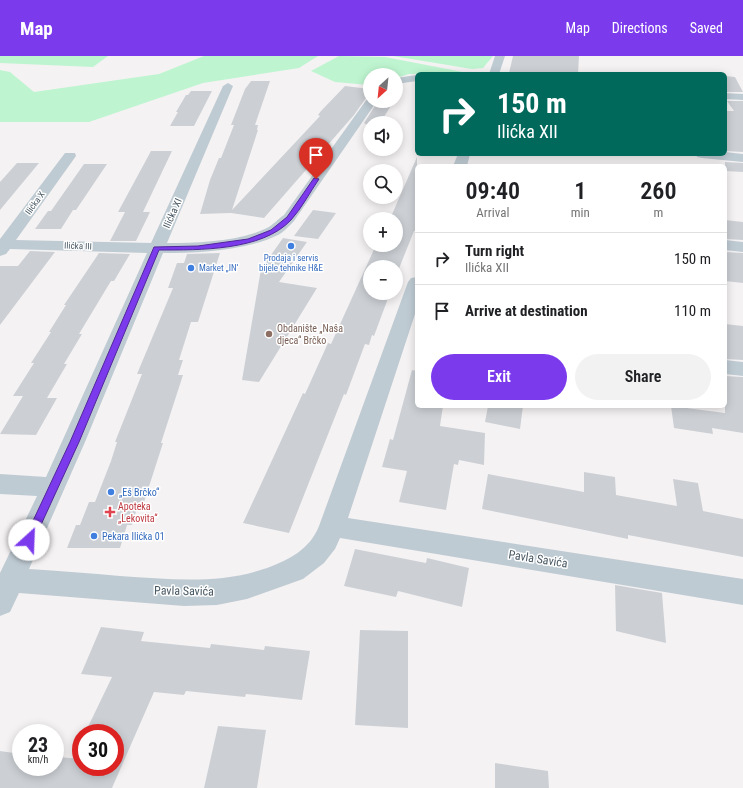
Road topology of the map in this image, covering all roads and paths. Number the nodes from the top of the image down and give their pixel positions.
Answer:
1 (500, 56) edge
2 (495, 72) edge
3 (415, 78) edge
4 (403, 80) edge
5 (228, 86) dead end
6 (727, 96) edge
7 (743, 97) edge
8 (366, 108) edge
9 (70, 156) dead end
10 (722, 156) edge
11 (743, 158) edge
12 (727, 245) edge
13 (2, 246) edge
14 (743, 247) edge
15 (157, 248) junction
16 (415, 294) edge
17 (410, 323) edge
18 (727, 367) edge
19 (743, 369) edge
20 (0, 484) edge
21 (53, 487) junction
22 (332, 526) junction
23 (11, 580) junction
24 (743, 592) edge
25 (0, 603) edge

1 - 2 street
3 - 4 street
5 - 15 street, Ilićka XI
6 - 7 street
8 - 15 street, Ilićka III
9 - 13 street, Ilićka X
10 - 11 street
12 - 14 street
13 - 15 street, Ilićka III
15 - 21 street, Ilićka XI
16 - 17 street, Pavla Savića
17 - 22 street, Pavla Savića
18 - 19 street
20 - 21 street
21 - 23 street, Ilićka XI
22 - 23 street, Pavla Savića
22 - 24 street, Pavla Savića
23 - 25 street, Ilićka XI

